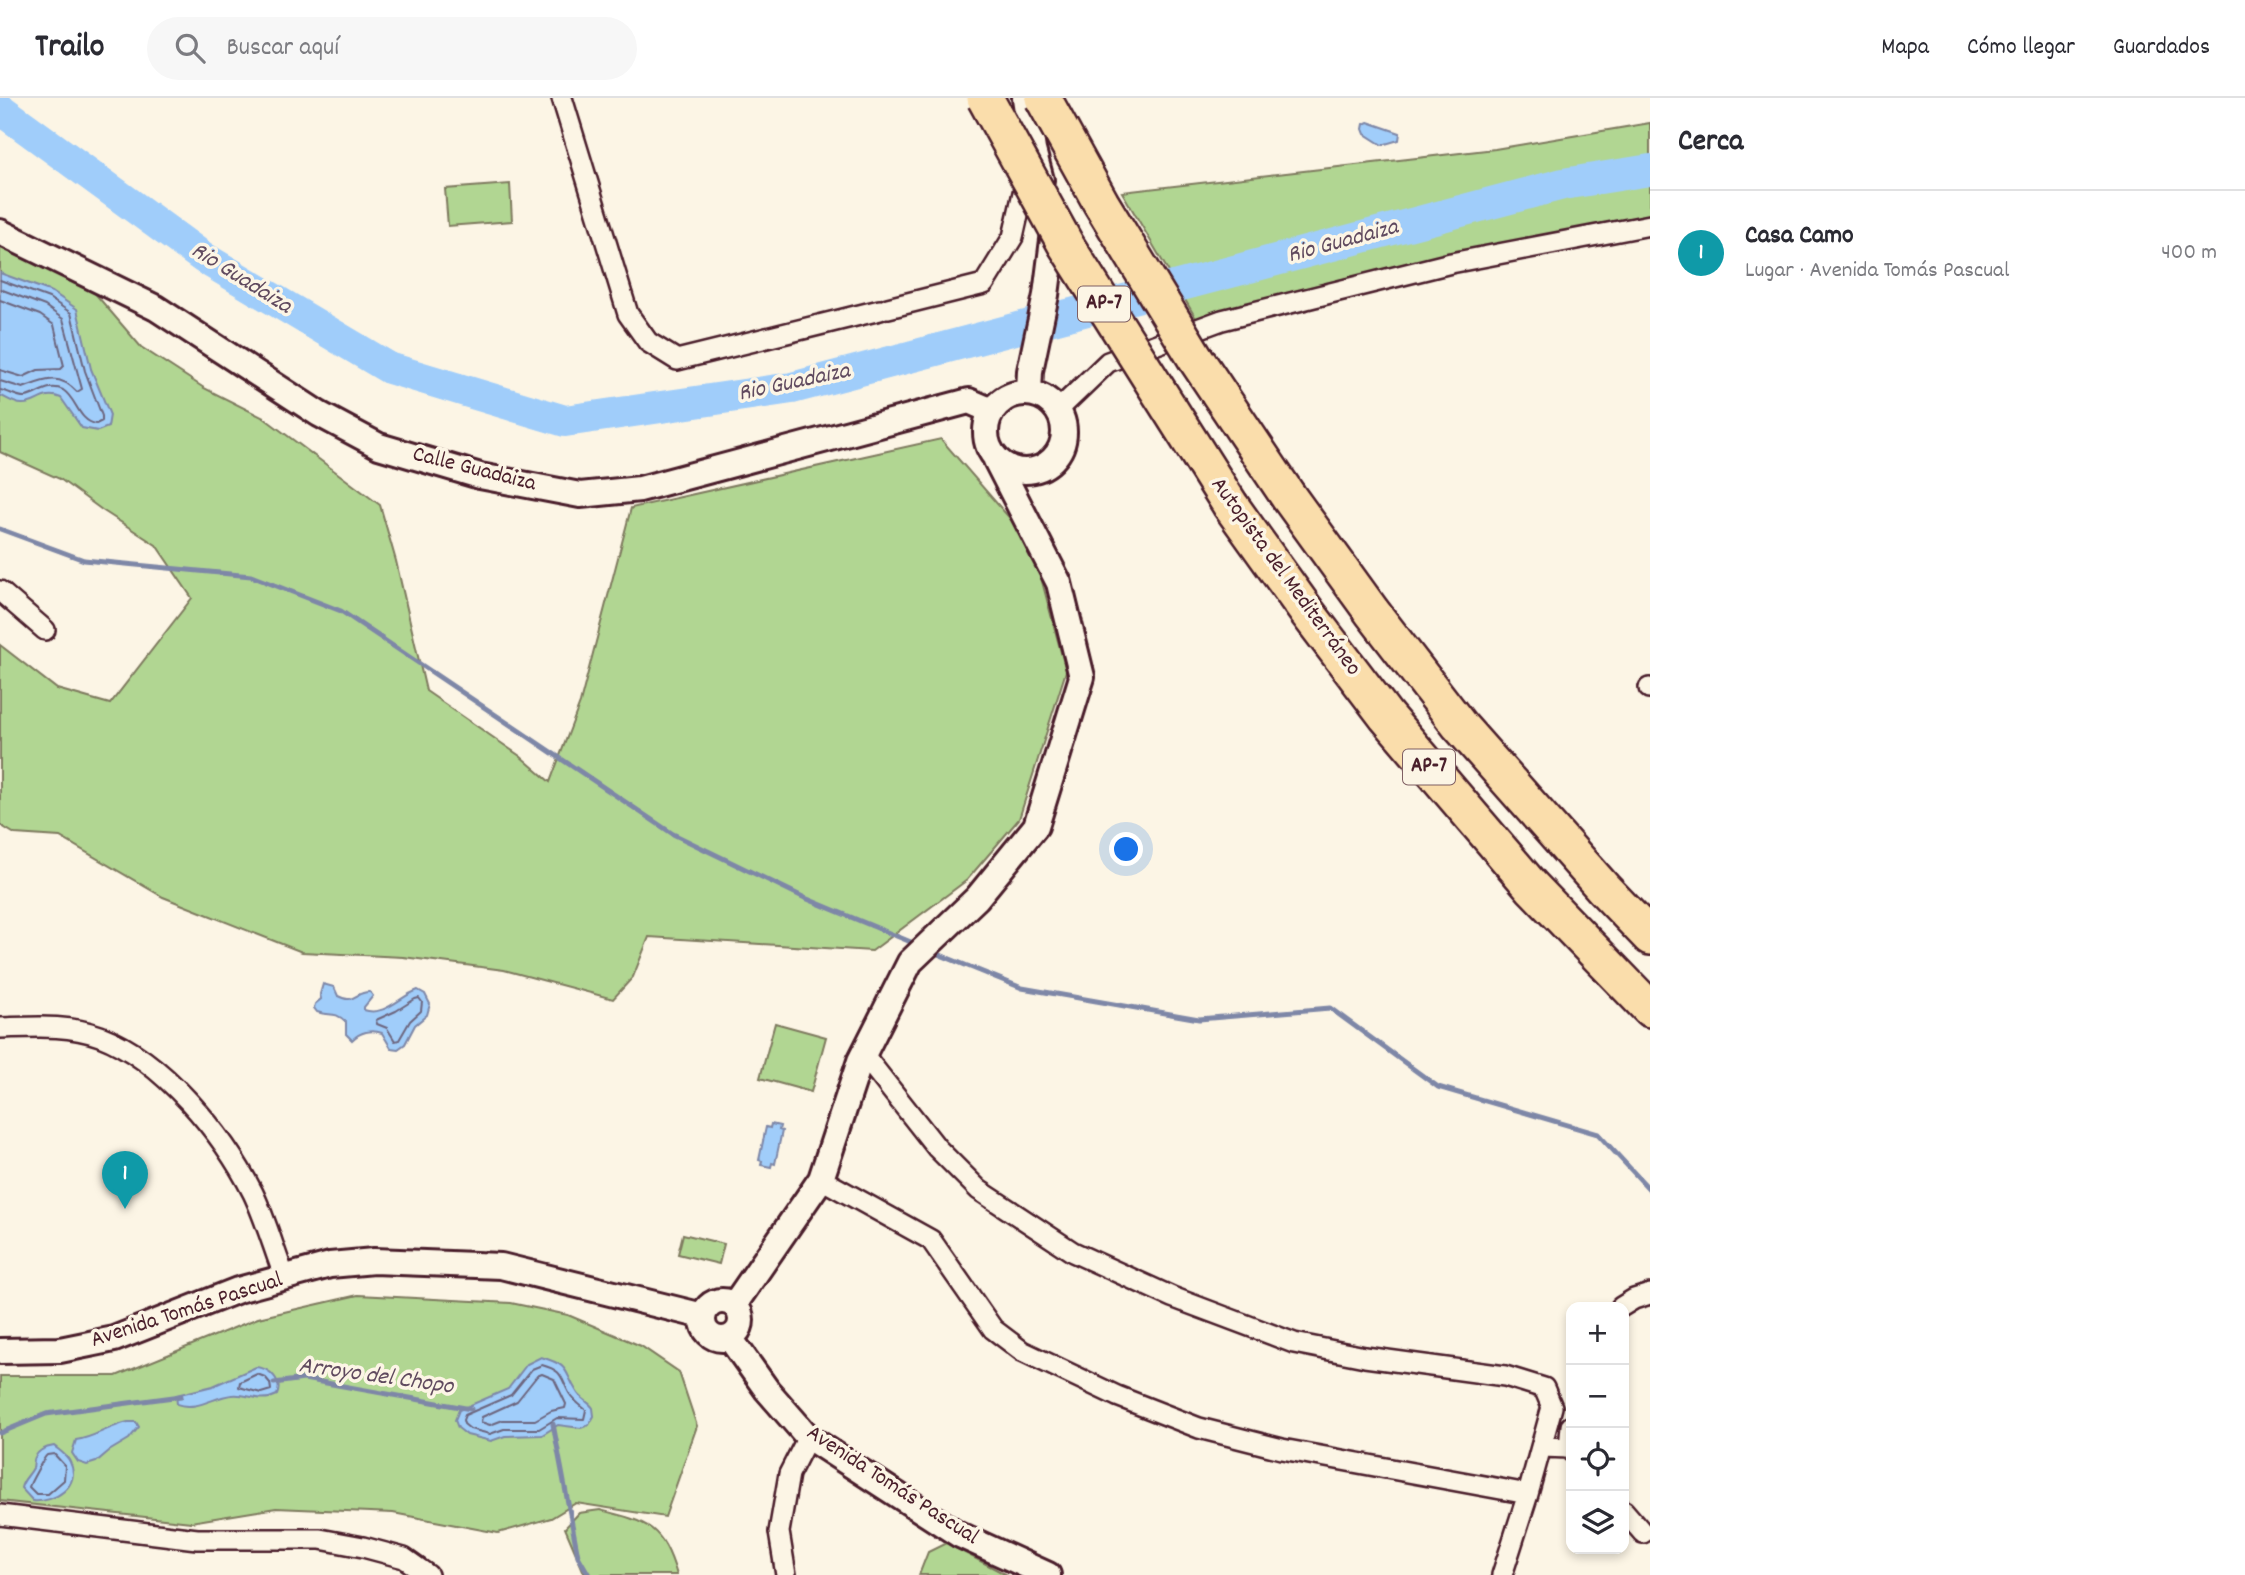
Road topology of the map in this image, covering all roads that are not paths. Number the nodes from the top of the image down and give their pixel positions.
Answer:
1 (562, 98) edge
2 (985, 98) edge
3 (1025, 98) edge
4 (1044, 98) edge
5 (1033, 150) junction
6 (1650, 225) edge
7 (0, 232) edge
8 (1030, 382) junction
9 (1058, 410) junction
10 (992, 411) junction
11 (996, 460) junction
12 (0, 591) edge
13 (45, 630) dead end
14 (1650, 937) edge
15 (1650, 1009) edge
16 (0, 1028) edge
17 (863, 1054) junction
18 (821, 1179) junction
19 (285, 1278) junction
20 (1650, 1294) edge
21 (1629, 1302) edge
22 (734, 1305) junction
23 (703, 1316) junction
24 (730, 1338) junction
25 (0, 1351) edge
26 (808, 1437) junction
27 (1542, 1447) junction
28 (1566, 1449) edge
29 (1528, 1494) junction
30 (0, 1516) edge
31 (1629, 1517) edge
32 (1643, 1533) dead end
33 (428, 1575) edge
34 (786, 1575) edge
35 (1048, 1575) edge
36 (1502, 1575) edge

1 - 5 street
2 - 15 highway, Autopista del Mediterráneo / AP-7, bridge
3 - 5 street
4 - 14 highway, AP-7, bridge
5 - 8 street
6 - 9 street
7 - 10 street, Calle Guadaiza
8 - 9 street
8 - 10 street
9 - 11 street
10 - 11 street
11 - 17 street
12 - 13 street
16 - 19 street
17 - 18 street
17 - 27 street
18 - 22 street
18 - 29 street
19 - 23 street, Avenida Tomás Pascual
19 - 25 street, Avenida Tomás Pascual
20 - 21 street
22 - 23 street
22 - 24 street
23 - 24 street
24 - 26 street, Avenida Tomás Pascual
26 - 34 street
26 - 35 street, Avenida Tomás Pascual
27 - 28 street
27 - 29 street
29 - 36 street
30 - 33 street
31 - 32 street

